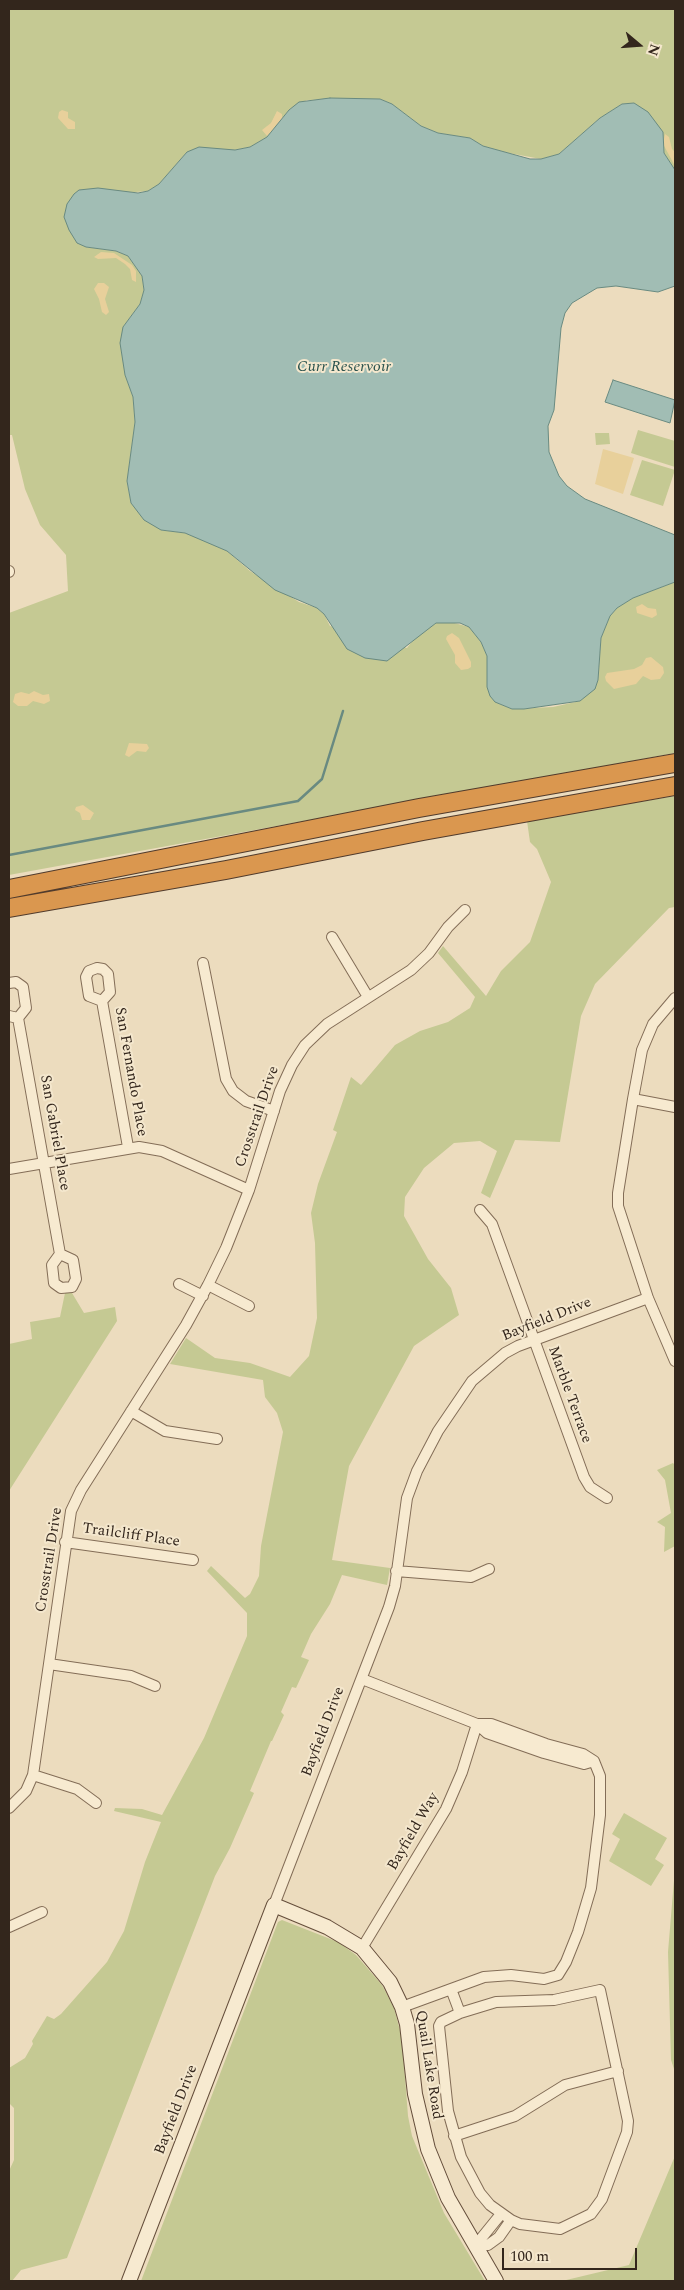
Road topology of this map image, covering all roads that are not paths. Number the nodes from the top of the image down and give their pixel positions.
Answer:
1 (675, 763) edge
2 (675, 786) edge
3 (9, 889) edge
4 (9, 908) edge
5 (465, 910) dead end
6 (332, 937) dead end
7 (203, 963) dead end
8 (9, 983) edge
9 (368, 997) junction
10 (675, 998) edge
11 (102, 1001) dead end
12 (13, 1017) edge
13 (633, 1099) junction
14 (675, 1107) edge
15 (274, 1111) junction
16 (128, 1147) junction
17 (43, 1162) junction
18 (9, 1169) edge
19 (249, 1190) junction
20 (480, 1210) dead end
21 (60, 1254) dead end
22 (179, 1284) dead end
23 (208, 1285) junction
24 (203, 1296) junction
25 (648, 1298) junction
26 (249, 1306) dead end
27 (533, 1340) junction
28 (675, 1361) edge
29 (131, 1411) junction
30 (217, 1439) dead end
31 (608, 1498) dead end
32 (65, 1542) junction
33 (194, 1560) dead end
34 (489, 1569) dead end
35 (396, 1571) junction
36 (50, 1664) junction
37 (362, 1679) junction
38 (155, 1686) dead end
39 (478, 1724) junction
40 (33, 1775) junction
41 (96, 1803) dead end
42 (9, 1808) edge
43 (274, 1905) junction
44 (42, 1912) dead end
45 (9, 1928) edge
46 (362, 1948) junction
47 (451, 1990) junction
48 (402, 2007) junction
49 (460, 2013) junction
50 (618, 2071) junction
51 (454, 2136) junction
52 (501, 2214) junction
53 (511, 2220) junction
54 (475, 2246) junction
55 (129, 2281) edge
56 (496, 2281) edge

1 - 3 highway
2 - 4 highway
5 - 9 street, Crosstrail Drive
6 - 9 street
7 - 15 street
8 - 12 street, San Gabriel Place
9 - 15 street, Crosstrail Drive
10 - 13 street
11 - 16 street, San Fernando Place
12 - 17 street, San Gabriel Place
13 - 14 street
13 - 25 street
15 - 19 street, Crosstrail Drive
16 - 17 street
16 - 19 street
17 - 18 street
17 - 21 street, San Gabriel Place
19 - 23 street, Crosstrail Drive
20 - 27 street, Marble Terrace
22 - 24 street
23 - 24 street, Crosstrail Drive
23 - 26 street
24 - 29 street, Crosstrail Drive
25 - 27 street, Bayfield Drive
25 - 28 street
27 - 31 street, Marble Terrace
27 - 35 street, Bayfield Drive
29 - 30 street
29 - 32 street, Crosstrail Drive
32 - 33 street, Trailcliff Place
32 - 36 street, Crosstrail Drive
34 - 35 street
35 - 37 street, Bayfield Drive
36 - 38 street
36 - 40 street, Crosstrail Drive
37 - 39 street
37 - 43 street, Bayfield Drive
39 - 46 street, Bayfield Way
39 - 47 street
40 - 41 street
40 - 42 street, Crosstrail Drive
43 - 46 street, Quail Lake Road
43 - 55 street, Bayfield Drive
44 - 45 street
46 - 48 street, Quail Lake Road
47 - 48 street
47 - 49 street
48 - 54 street, Quail Lake Road
49 - 50 street
49 - 51 street
50 - 51 street
50 - 53 street
51 - 52 street
52 - 53 street
52 - 54 street
53 - 54 street
54 - 56 street, Quail Lake Road

